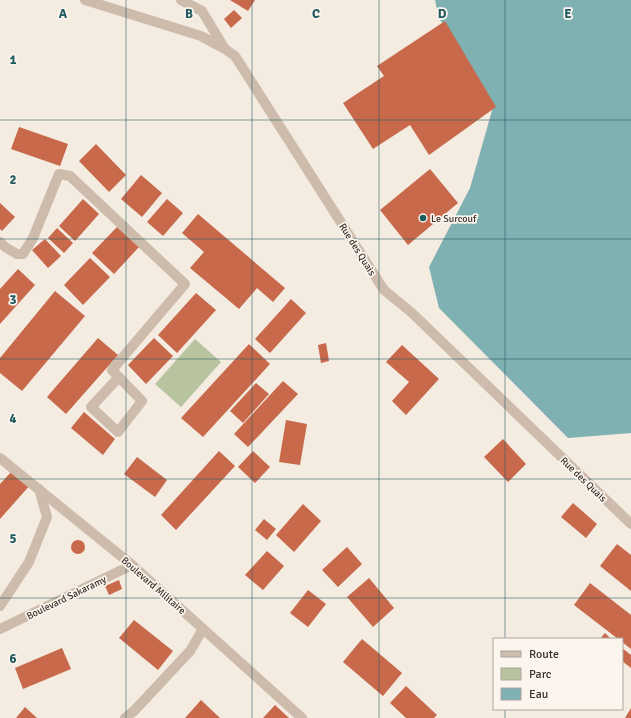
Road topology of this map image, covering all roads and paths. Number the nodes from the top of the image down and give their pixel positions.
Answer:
1 (85, 0) edge
2 (181, 0) edge
3 (225, 48) junction
4 (0, 242) edge
5 (119, 377) junction
6 (0, 458) edge
7 (39, 489) junction
8 (631, 524) edge
9 (132, 565) junction
10 (0, 606) edge
11 (0, 629) edge
12 (203, 629) junction
13 (125, 718) edge
14 (302, 718) edge

1 - 3 street, Rue des Quais
2 - 3 street
3 - 8 street, Rue des Quais
4 - 5 street
5 - 5 street
6 - 7 street, Boulevard Militaire
7 - 9 street, Boulevard Militaire
7 - 10 street
9 - 11 street, Boulevard Sakaramy
9 - 12 street, Boulevard Militaire
12 - 13 street
12 - 14 street, Boulevard Militaire

